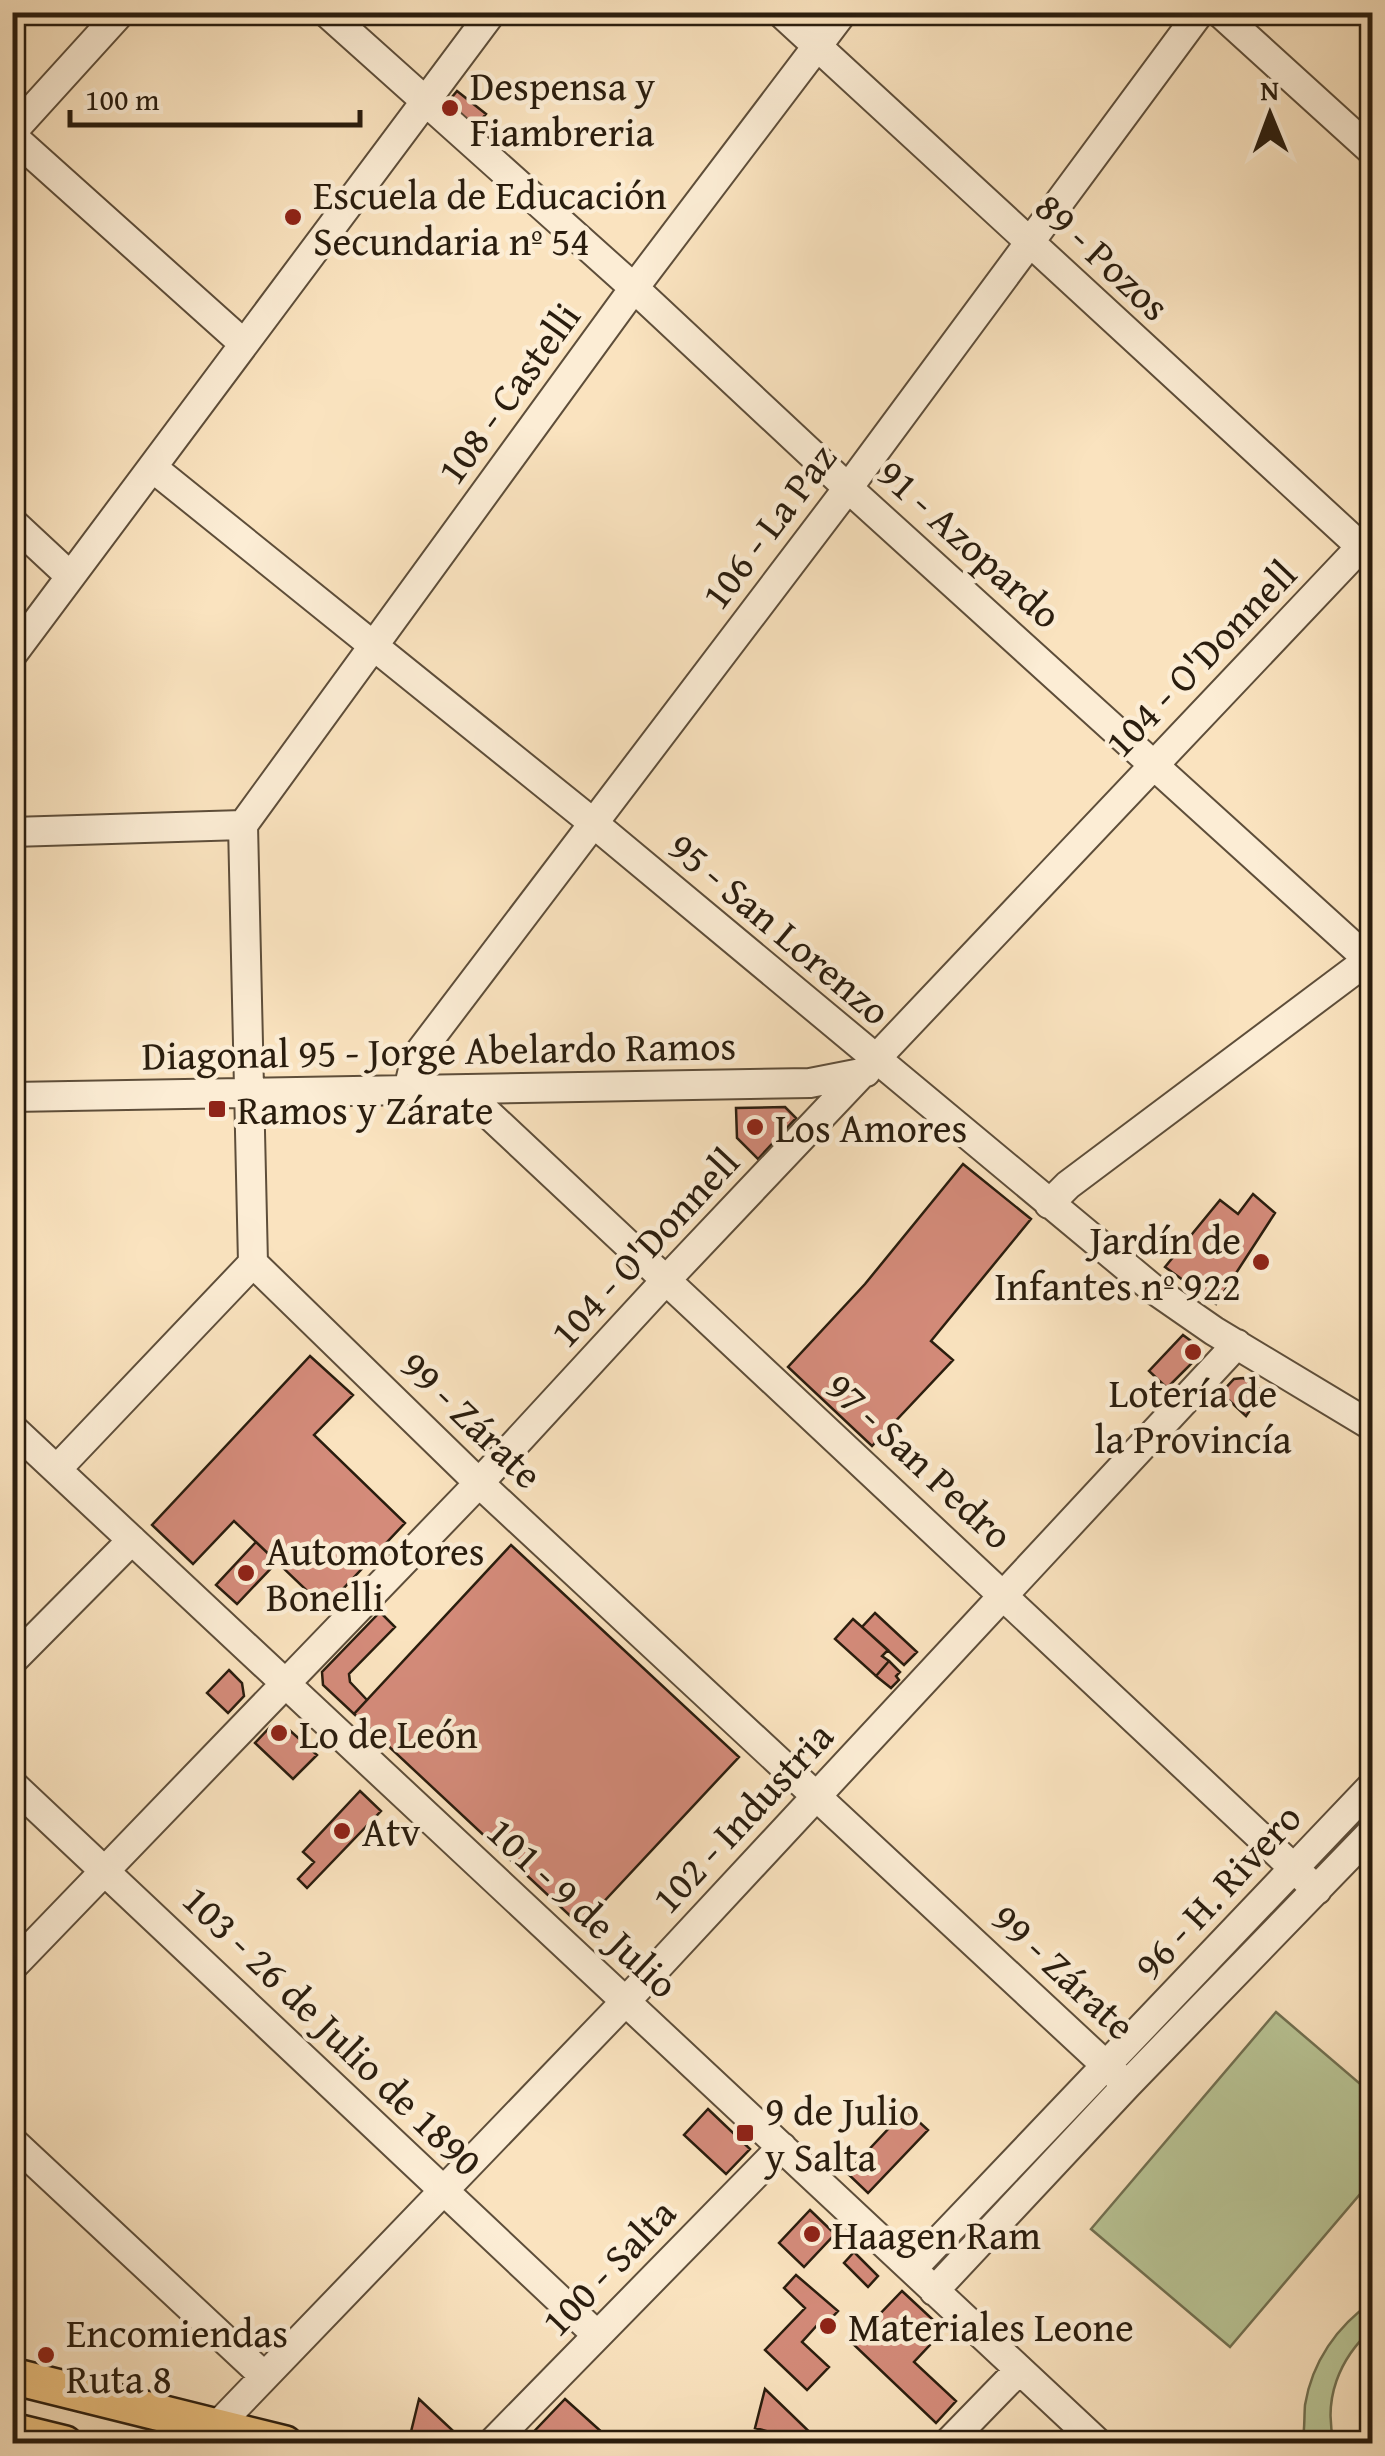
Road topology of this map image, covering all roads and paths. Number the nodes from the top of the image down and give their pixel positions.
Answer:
1 (121, 12) edge
2 (326, 12) edge
3 (492, 12) edge
4 (780, 12) edge
5 (844, 12) edge
6 (1200, 12) edge
7 (1219, 12) edge
8 (818, 46) junction
9 (424, 103) junction
10 (12, 134) edge
11 (1372, 151) edge
12 (1030, 242) junction
13 (634, 288) junction
14 (244, 344) junction
15 (153, 468) junction
16 (848, 488) junction
17 (12, 522) edge
18 (1369, 546) edge
19 (70, 576) junction
20 (373, 642) junction
21 (12, 655) edge
22 (1154, 763) junction
23 (592, 822) junction
24 (243, 825) junction
25 (12, 832) edge
26 (1371, 960) edge
27 (871, 1066) junction
28 (408, 1090) junction
29 (465, 1092) junction
30 (248, 1093) junction
31 (12, 1097) edge
32 (1049, 1204) junction
33 (253, 1264) junction
34 (667, 1279) junction
35 (1237, 1344) junction
36 (1372, 1426) edge
37 (12, 1428) edge
38 (57, 1469) junction
39 (479, 1482) junction
40 (132, 1540) junction
41 (1004, 1595) junction
42 (12, 1661) edge
43 (284, 1682) junction
44 (12, 1784) edge
45 (1372, 1786) edge
46 (818, 1794) junction
47 (1372, 1832) edge
48 (1294, 1868) junction
49 (107, 1869) junction
50 (1317, 1890) junction
51 (12, 1967) edge
52 (624, 2002) junction
53 (1117, 2076) junction
54 (12, 2141) edge
55 (782, 2147) junction
56 (444, 2190) junction
57 (912, 2269) junction
58 (934, 2291) junction
59 (597, 2335) junction
60 (1020, 2370) junction
61 (12, 2376) edge
62 (264, 2376) junction
63 (217, 2426) junction
64 (12, 2431) edge
65 (65, 2444) edge
66 (285, 2444) edge
67 (492, 2444) edge
68 (947, 2444) edge
69 (1099, 2444) edge

1 - 10 street
2 - 9 street, 91 - Azopardo
3 - 9 street
4 - 8 street, 89 - Pozos
5 - 8 street, 108 - Castelli
6 - 12 street, 106 - La Paz
7 - 11 street
8 - 12 street, 89 - Pozos
8 - 13 street, 108 - Castelli
9 - 13 street, 91 - Azopardo
9 - 14 street
10 - 14 street
12 - 16 street, 106 - La Paz
12 - 18 street, 89 - Pozos
13 - 16 street, 91 - Azopardo
13 - 20 street, 108 - Castelli
14 - 15 street
15 - 19 street
15 - 20 street, 95 - San Lorenzo
16 - 22 street, 91 - Azopardo
16 - 23 street, 106 - La Paz
17 - 19 street
18 - 22 street, 104 - O'Donnell
19 - 21 street
20 - 23 street, 95 - San Lorenzo
20 - 24 street, 108 - Castelli
22 - 26 street, 91 - Azopardo
22 - 27 street, 104 - O'Donnell
23 - 27 street, 95 - San Lorenzo
23 - 28 street, 106 - La Paz
24 - 25 street
24 - 30 street
26 - 32 street
27 - 29 street, Diagonal 95 - Jorge Abelardo Ramos
27 - 32 street, 95 - San Lorenzo
27 - 34 street, 104 - O'Donnell
28 - 29 street, Diagonal 95 - Jorge Abelardo Ramos
28 - 30 street, Diagonal 95 - Jorge Abelardo Ramos
29 - 34 street, 97 - San Pedro
30 - 31 street, Diagonal 95 - Jorge Abelardo Ramos
30 - 33 street
32 - 35 street, 95 - San Lorenzo
33 - 38 street
33 - 39 street, 99 - Zárate
34 - 39 street, 104 - O'Donnell
34 - 41 street, 97 - San Pedro
35 - 36 street, 95 - San Lorenzo
35 - 41 street, 102 - Industria
37 - 38 street, 101 - 9 de Julio
38 - 40 street, 101 - 9 de Julio
39 - 43 street, 104 - O'Donnell
39 - 46 street, 99 - Zárate
40 - 42 street
40 - 43 street, 101 - 9 de Julio
41 - 46 street, 102 - Industria
41 - 48 street, 97 - San Pedro
43 - 49 street, 104 - O'Donnell
43 - 52 street, 101 - 9 de Julio
44 - 49 street, 103 - 26 de Julio de 1890
45 - 48 street, 96 - H. Rivero
46 - 52 street, 102 - Industria
46 - 53 street, 99 - Zárate
47 - 50 street, 96 - H. Rivero
48 - 50 street, 97 - San Pedro
48 - 53 street, 96 - H. Rivero
49 - 51 street, 104 - O'Donnell
49 - 56 street, 103 - 26 de Julio de 1890
50 - 53 street, 96 - H. Rivero
52 - 55 street, 101 - 9 de Julio
52 - 56 street, 102 - Industria
53 - 57 street, 96 - H. Rivero
53 - 58 street, 96 - H. Rivero
54 - 62 street
55 - 57 street, 101 - 9 de Julio
55 - 59 street, 100 - Salta
56 - 59 street, 103 - 26 de Julio de 1890
56 - 62 street, 102 - Industria
57 - 58 street, 101 - 9 de Julio
58 - 60 street, 101 - 9 de Julio
59 - 67 street, 100 - Salta
60 - 68 street
60 - 69 street, 101 - 9 de Julio
61 - 63 main road
62 - 63 street, 102 - Industria
63 - 66 main road
64 - 65 main road

